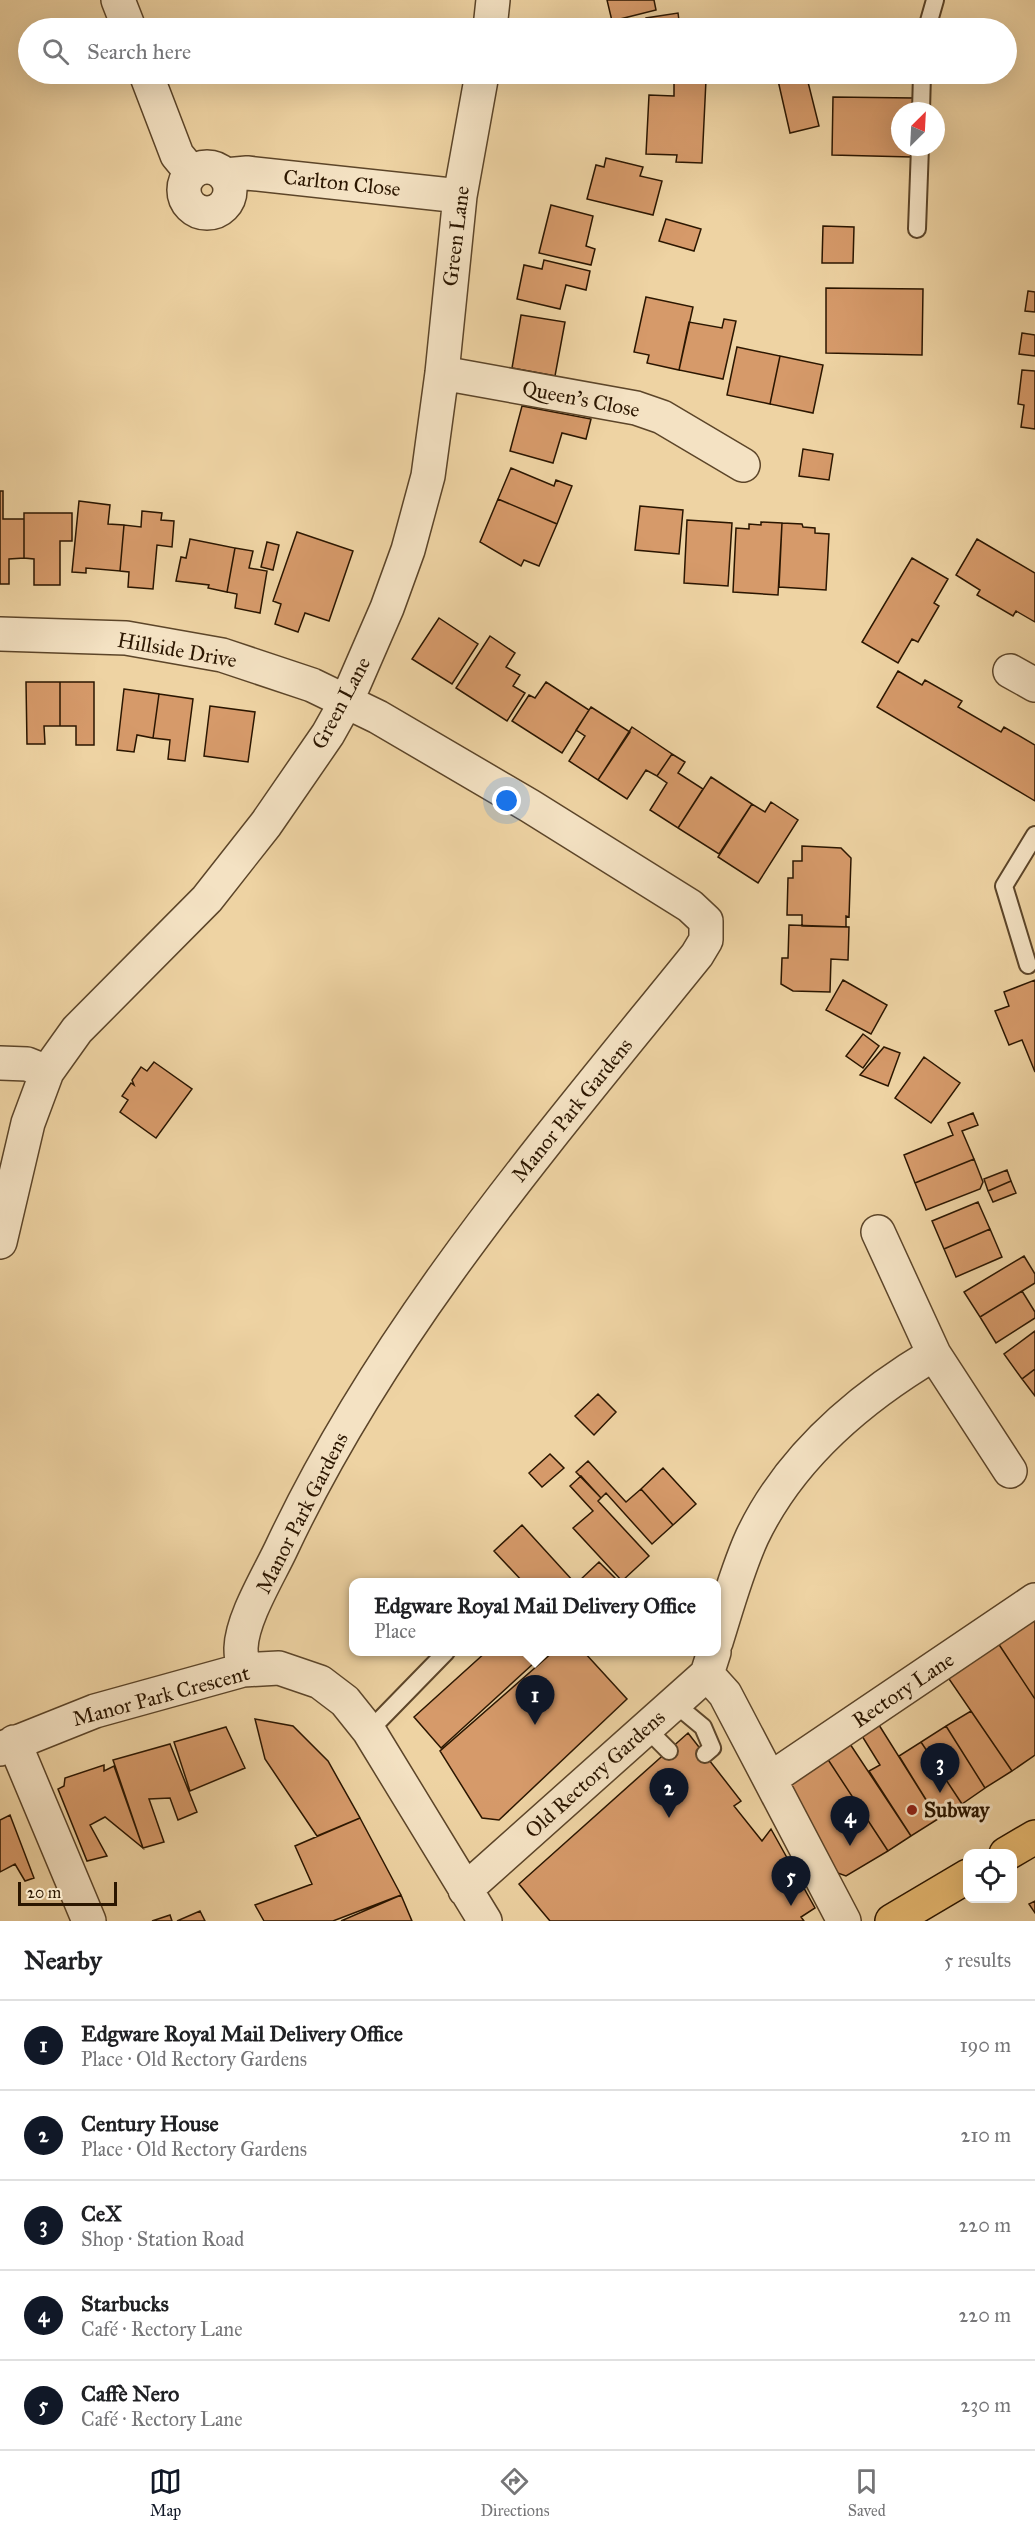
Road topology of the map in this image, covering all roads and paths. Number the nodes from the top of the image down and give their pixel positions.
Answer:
1 (118, 0) edge
2 (493, 0) edge
3 (935, 0) edge
4 (125, 18) edge
5 (491, 18) edge
6 (930, 18) edge
7 (150, 84) edge
8 (480, 84) edge
9 (922, 84) edge
10 (921, 102) edge
11 (920, 156) edge
12 (191, 172) junction
13 (225, 175) junction
14 (460, 196) junction
15 (917, 229) dead end
16 (442, 372) junction
17 (743, 465) dead end
18 (0, 634) edge
19 (347, 700) junction
20 (1035, 835) edge
21 (1028, 964) dead end
22 (0, 1063) edge
23 (47, 1072) junction
24 (878, 1232) dead end
25 (0, 1242) edge
26 (934, 1354) junction
27 (1010, 1471) dead end
28 (1035, 1600) edge
29 (721, 1630) edge
30 (442, 1656) edge
31 (710, 1663) edge
32 (243, 1670) junction
33 (674, 1703) junction
34 (369, 1731) junction
35 (7, 1745) edge
36 (705, 1754) dead end
37 (770, 1779) junction
38 (1035, 1837) edge
39 (1015, 1849) edge
40 (963, 1879) edge
41 (465, 1890) junction
42 (89, 1921) edge
43 (485, 1921) edge
44 (844, 1921) edge
45 (891, 1921) edge

1 - 4 street
2 - 5 street
3 - 6 lane
7 - 12 street
8 - 14 street, Green Lane
9 - 10 lane
11 - 15 lane
12 - 13 street, Carlton Close
12 - 13 street
13 - 14 street, Carlton Close
14 - 16 street, Green Lane
16 - 17 street, Queen's Close
16 - 19 street, Green Lane
18 - 19 street, Hillside Drive
19 - 23 street, Green Lane
19 - 32 street, Manor Park Gardens
20 - 21 lane
22 - 23 street
23 - 25 street, Green Lane
24 - 26 street
26 - 27 street
26 - 29 street
28 - 37 street, Rectory Lane
30 - 34 lane
31 - 33 street, Old Rectory Gardens
31 - 37 street
32 - 34 street, Manor Park Crescent
32 - 35 street, Manor Park Crescent
33 - 36 lane
33 - 41 street, Old Rectory Gardens
34 - 41 street, Manor Park Crescent
35 - 42 street
37 - 44 street
38 - 39 main road
40 - 45 main road
41 - 43 street, Manor Park Crescent

